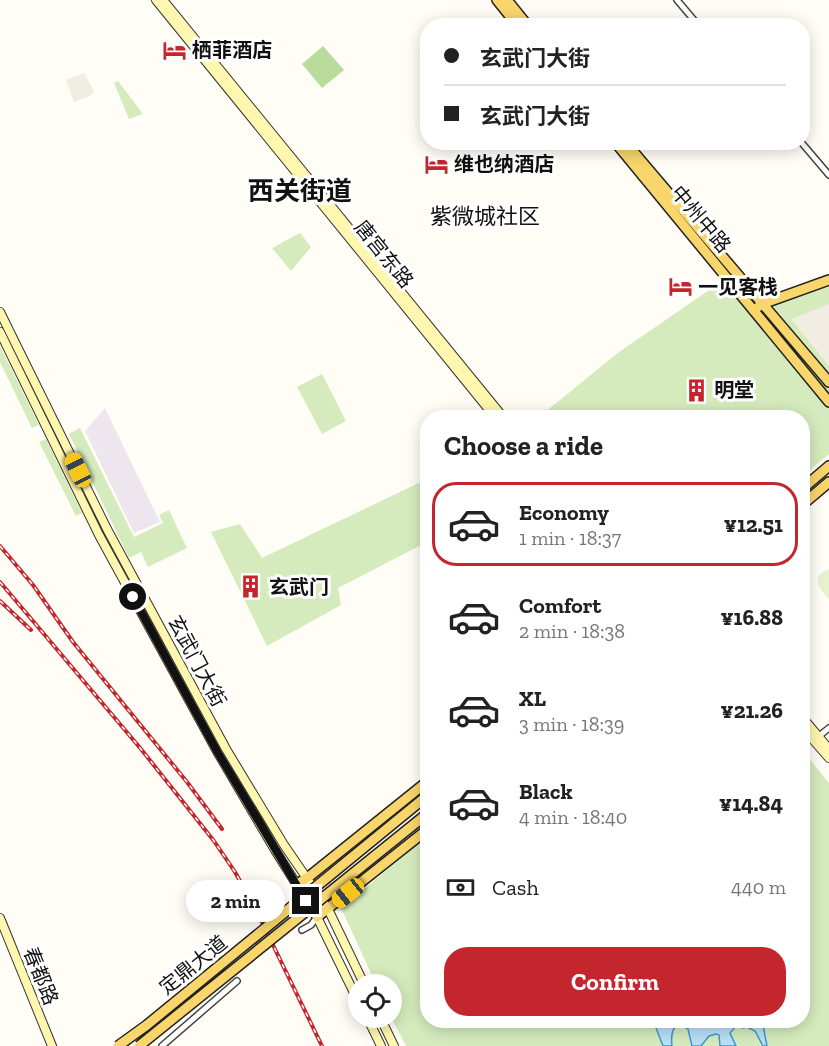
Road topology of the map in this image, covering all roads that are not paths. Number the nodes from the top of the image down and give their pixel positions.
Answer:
1 (156, 0) edge
2 (163, 0) edge
3 (497, 0) edge
4 (507, 0) edge
5 (677, 0) edge
6 (512, 18) edge
7 (522, 18) edge
8 (692, 18) edge
9 (622, 150) edge
10 (631, 150) edge
11 (808, 150) edge
12 (829, 175) edge
13 (829, 280) edge
14 (758, 308) junction
15 (0, 312) edge
16 (0, 332) edge
17 (829, 382) edge
18 (829, 402) edge
19 (489, 410) edge
20 (497, 410) edge
21 (829, 466) edge
22 (810, 482) edge
23 (829, 482) edge
24 (810, 498) edge
25 (810, 726) edge
26 (829, 728) edge
27 (810, 736) edge
28 (819, 736) junction
29 (829, 749) edge
30 (829, 758) edge
31 (420, 787) edge
32 (414, 792) junction
33 (420, 798) edge
34 (420, 802) edge
35 (420, 819) edge
36 (420, 835) edge
37 (306, 879) junction
38 (296, 885) junction
39 (328, 909) junction
40 (317, 917) junction
41 (0, 918) edge
42 (302, 930) dead end
43 (0, 931) edge
44 (359, 974) edge
45 (237, 981) dead end
46 (348, 981) edge
47 (372, 1028) edge
48 (385, 1028) edge
49 (47, 1046) edge
50 (52, 1046) edge
51 (118, 1046) edge
52 (139, 1046) edge
53 (162, 1046) edge
54 (381, 1046) edge
55 (394, 1046) edge

1 - 19 main road, 唐宫东路
2 - 20 main road, 唐宫东路
3 - 6 main road
4 - 7 main road
5 - 8 street
9 - 14 main road, 中州中路
10 - 14 main road, 中州中路
11 - 12 street
13 - 14 main road
14 - 17 main road, 中州中路
14 - 18 main road, 中州中路
15 - 37 main road, 玄武门大街
16 - 38 main road, 玄武门大街
21 - 22 main road
23 - 24 main road
25 - 28 main road
26 - 28 street
27 - 30 main road
28 - 29 main road
31 - 32 main road
32 - 33 main road
32 - 37 main road
34 - 51 main road, 定鼎大道, bridge
35 - 52 main road, 定鼎大道, bridge
36 - 39 main road
37 - 38 main road
37 - 39 main road, 玄武门大街
38 - 40 main road, 玄武门大街
39 - 40 main road
39 - 44 main road, 玄武门大街
40 - 42 street
40 - 46 main road, 玄武门大街
41 - 50 main road, 春都路
43 - 49 main road, 春都路
45 - 53 street
47 - 54 main road
48 - 55 main road

